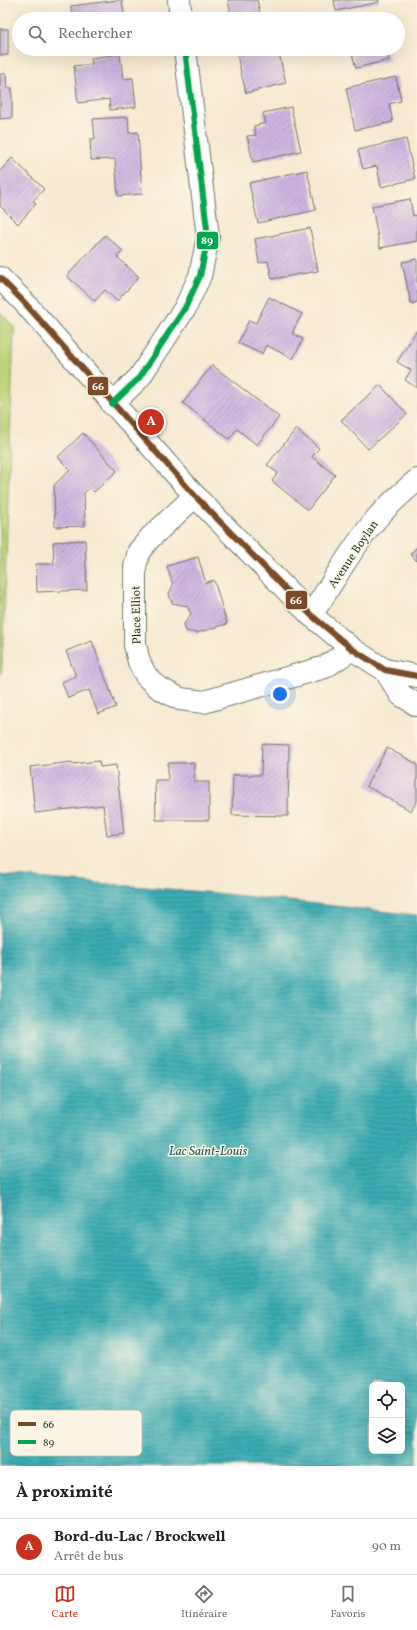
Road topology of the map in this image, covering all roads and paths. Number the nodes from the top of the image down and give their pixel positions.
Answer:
1 (179, 0) edge
2 (180, 12) edge
3 (186, 56) edge
4 (0, 278) edge
5 (112, 404) junction
6 (417, 480) edge
7 (195, 496) junction
8 (311, 616) junction
9 (352, 648) junction
10 (385, 670) junction
11 (417, 676) edge
12 (417, 705) edge

1 - 2 street
3 - 5 street
4 - 5 street
5 - 7 street
6 - 8 street, Avenue Boylan
7 - 8 street
7 - 9 street, Place Elliot
8 - 9 street
9 - 10 street
10 - 11 street
10 - 12 street

